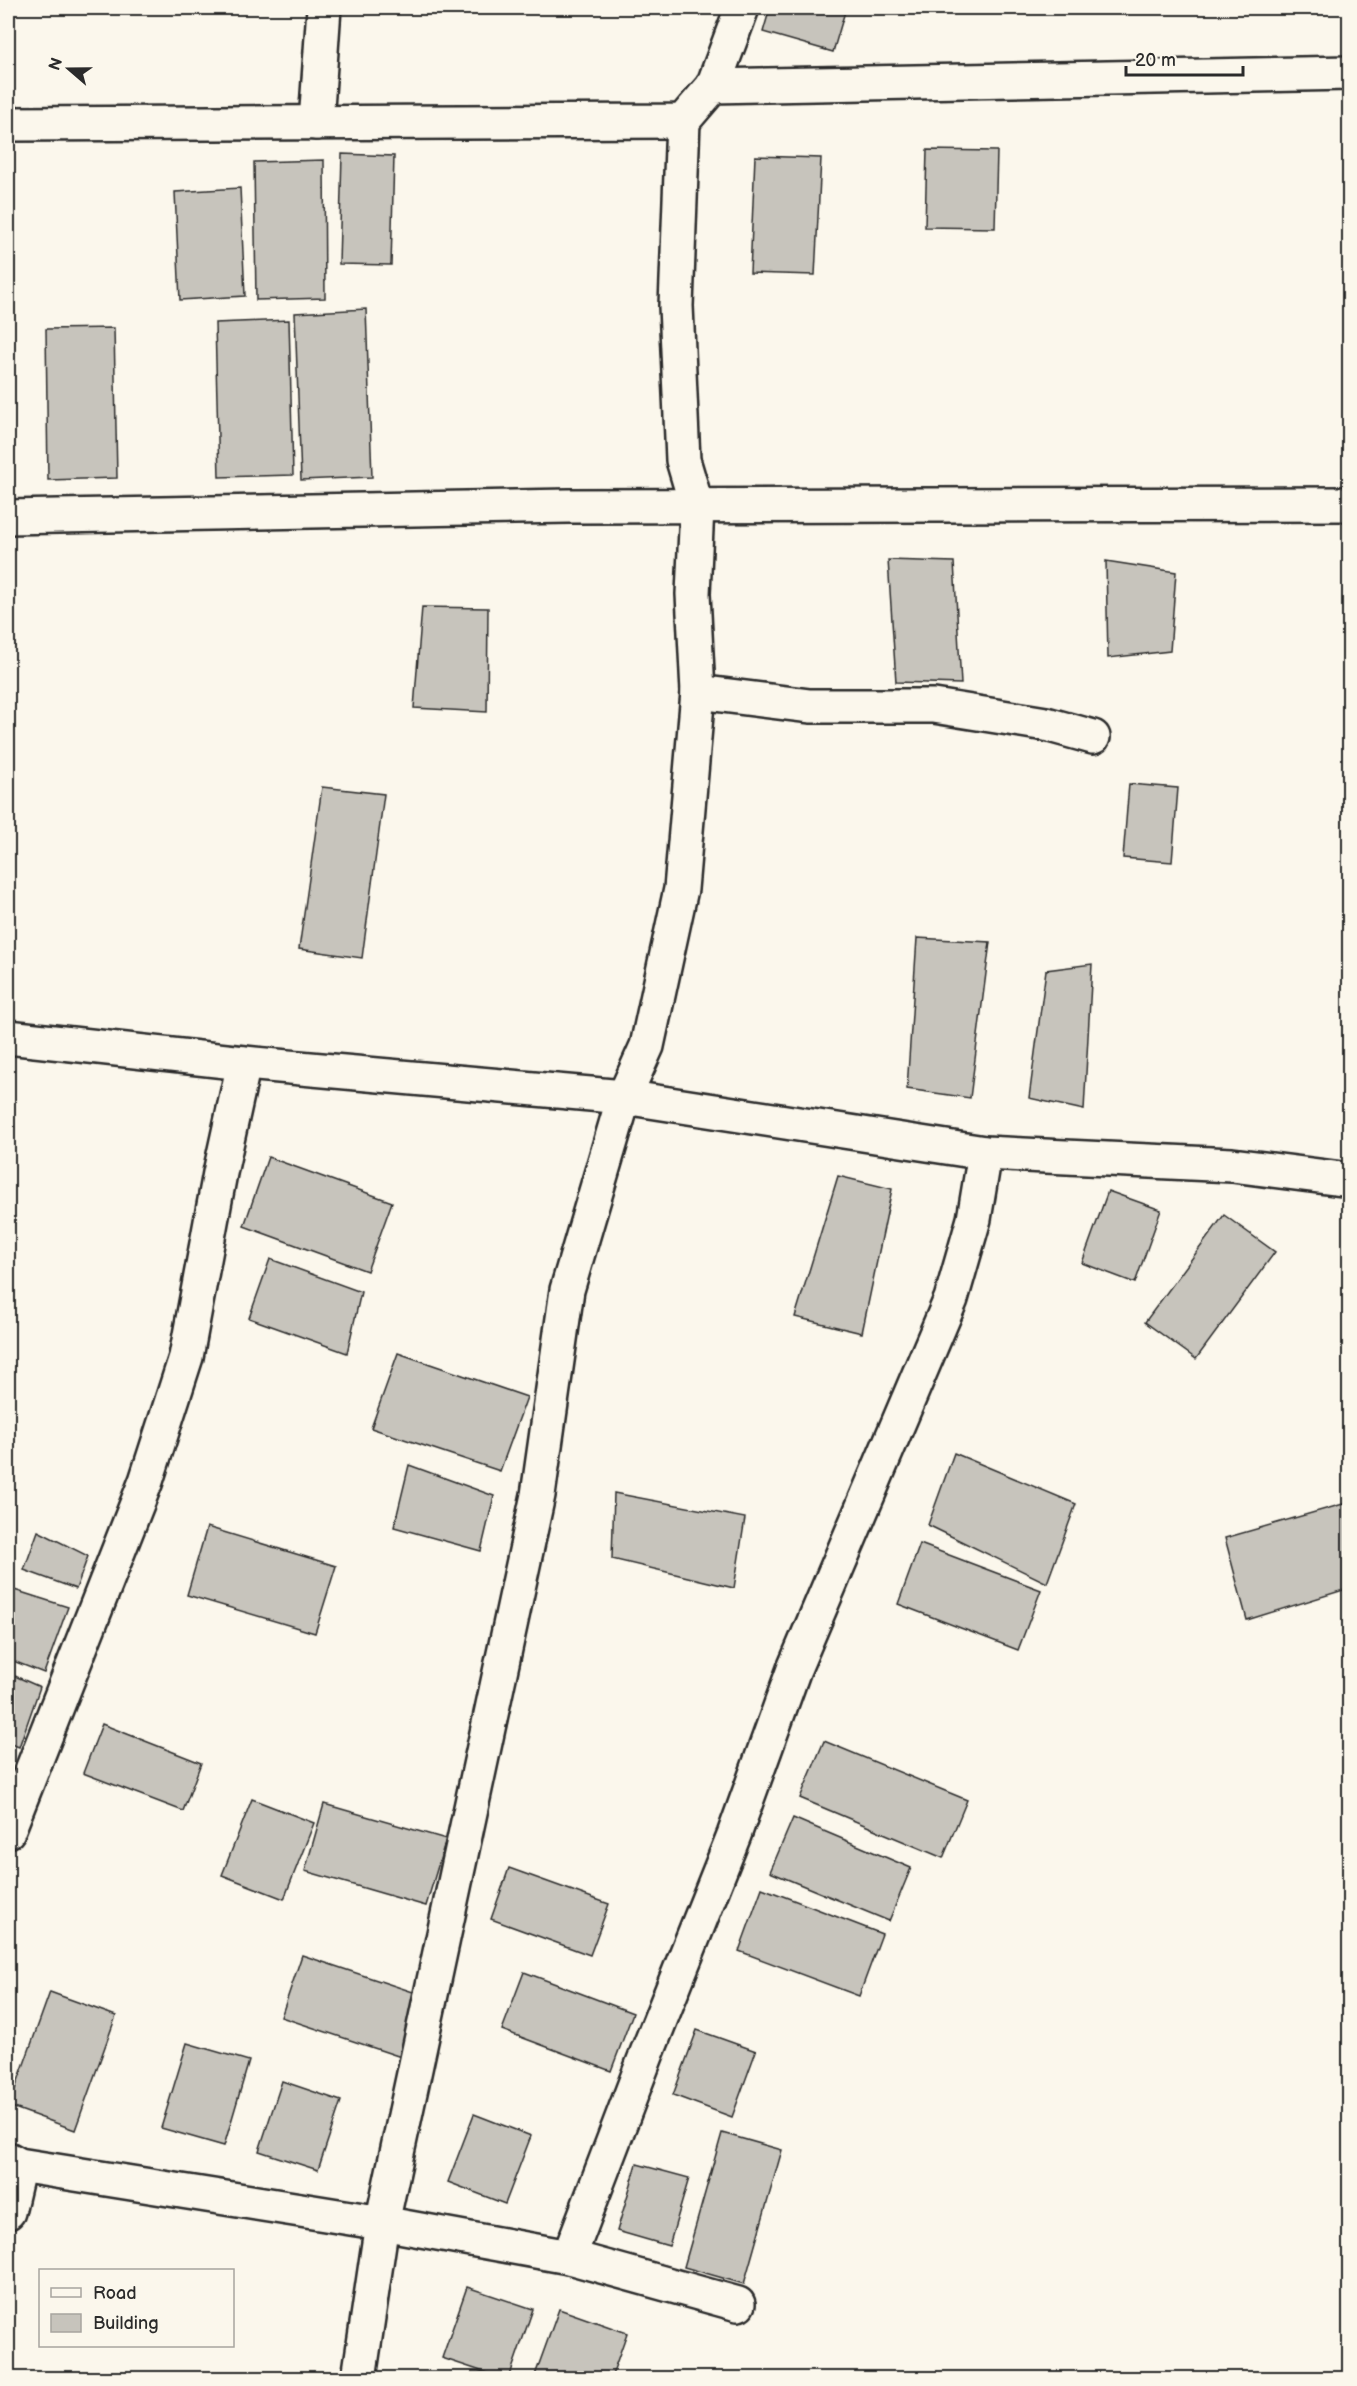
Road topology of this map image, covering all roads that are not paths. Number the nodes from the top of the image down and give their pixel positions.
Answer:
1 (324, 8) edge
2 (742, 8) edge
3 (1350, 73) edge
4 (713, 86) junction
5 (683, 121) junction
6 (316, 123) junction
7 (8, 124) edge
8 (1350, 504) edge
9 (698, 507) junction
10 (8, 517) edge
11 (698, 692) junction
12 (1093, 737) dead end
13 (8, 1037) edge
14 (244, 1063) junction
15 (624, 1096) junction
16 (985, 1153) junction
17 (1350, 1180) edge
18 (8, 1831) edge
19 (14, 2162) edge
20 (8, 2212) edge
21 (382, 2223) junction
22 (569, 2258) junction
23 (738, 2304) dead end
24 (359, 2379) edge

1 - 6 street
2 - 4 street
3 - 4 street
4 - 5 street
5 - 6 street
5 - 9 street
6 - 7 street
8 - 9 street
9 - 10 street
9 - 11 street
11 - 12 street
11 - 15 street
13 - 14 street
14 - 15 street
14 - 18 street
15 - 16 street
15 - 21 street
16 - 17 street
16 - 22 street
19 - 20 street
19 - 21 street
21 - 22 street
21 - 24 street
22 - 23 street

